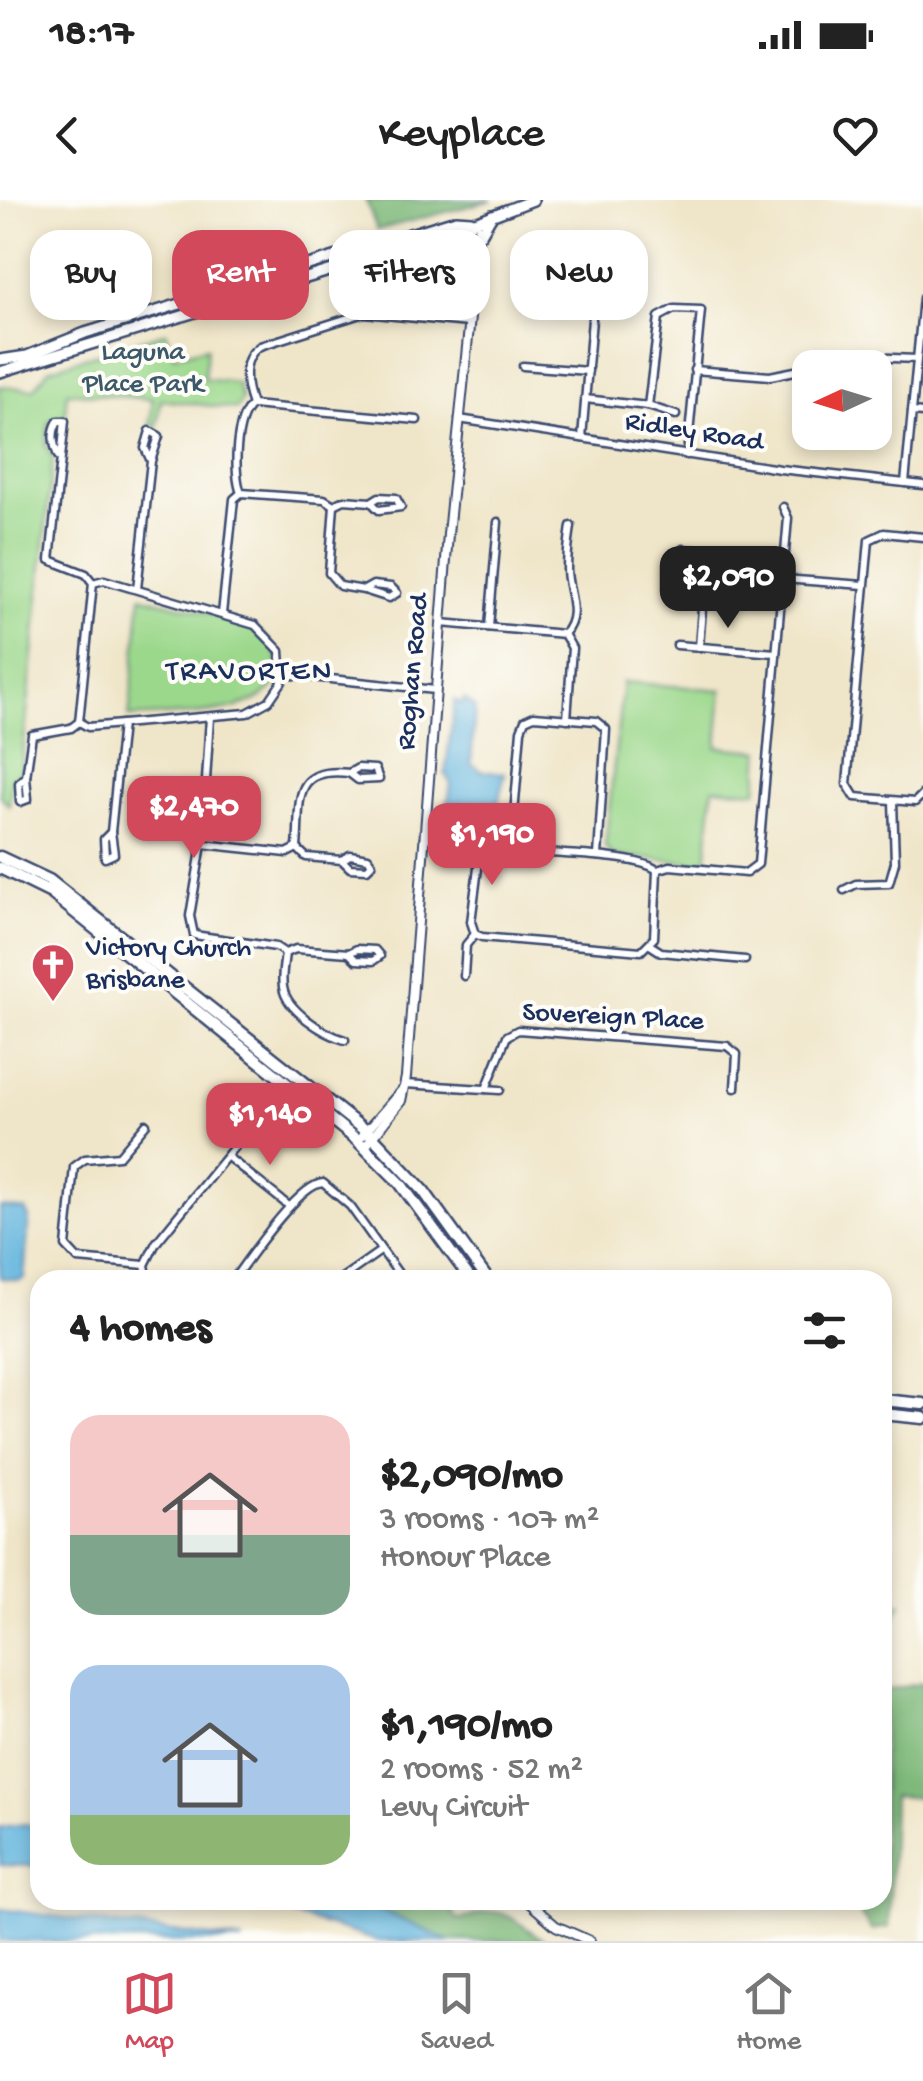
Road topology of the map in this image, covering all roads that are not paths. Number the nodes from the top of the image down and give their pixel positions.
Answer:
1 (533, 200) edge
2 (492, 215) junction
3 (474, 222) junction
4 (452, 230) edge
5 (479, 230) edge
6 (483, 230) edge
7 (329, 270) edge
8 (923, 298) edge
9 (469, 320) edge
10 (592, 320) edge
11 (469, 323) junction
12 (892, 358) edge
13 (0, 360) edge
14 (917, 360) junction
15 (523, 366) dead end
16 (694, 370) junction
17 (588, 371) junction
18 (0, 372) edge
19 (792, 372) edge
20 (585, 399) junction
21 (252, 405) junction
22 (648, 406) junction
23 (912, 412) junction
24 (923, 413) edge
25 (676, 416) dead end
26 (459, 418) junction
27 (417, 420) dead end
28 (582, 438) junction
29 (687, 455) junction
30 (58, 456) junction
31 (151, 461) dead end
32 (905, 483) junction
33 (923, 485) edge
34 (242, 493) junction
35 (371, 502) dead end
36 (334, 505) junction
37 (783, 507) dead end
38 (498, 522) dead end
39 (571, 526) dead end
40 (923, 537) edge
41 (683, 549) dead end
42 (783, 579) junction
43 (93, 582) junction
44 (864, 585) junction
45 (137, 589) junction
46 (364, 590) dead end
47 (222, 614) junction
48 (440, 623) junction
49 (488, 627) junction
50 (564, 634) junction
51 (678, 645) dead end
52 (699, 646) junction
53 (776, 654) junction
54 (283, 674) junction
55 (435, 690) junction
56 (210, 716) junction
57 (567, 719) junction
58 (79, 722) junction
59 (122, 724) junction
60 (349, 773) dead end
61 (26, 776) dead end
62 (923, 794) edge
63 (893, 801) junction
64 (111, 832) dead end
65 (424, 838) junction
66 (202, 844) junction
67 (480, 845) junction
68 (297, 848) junction
69 (511, 851) junction
70 (598, 856) junction
71 (0, 857) edge
72 (342, 860) dead end
73 (0, 868) edge
74 (657, 870) junction
75 (844, 890) dead end
76 (475, 934) junction
77 (650, 946) junction
78 (285, 953) junction
79 (349, 953) dead end
80 (745, 960) dead end
81 (464, 976) dead end
82 (345, 1040) dead end
83 (287, 1082) junction
84 (404, 1087) junction
85 (735, 1088) dead end
86 (486, 1089) junction
87 (500, 1090) dead end
88 (146, 1124) dead end
89 (370, 1134) junction
90 (361, 1144) junction
91 (229, 1158) junction
92 (289, 1206) junction
93 (380, 1252) junction
94 (145, 1265) junction
95 (146, 1270) edge
96 (241, 1270) edge
97 (354, 1270) edge
98 (395, 1270) edge
99 (463, 1270) edge
100 (481, 1270) edge
101 (892, 1401) edge
102 (923, 1404) edge
103 (892, 1415) edge
104 (923, 1418) edge
105 (537, 1910) edge
106 (590, 1941) edge

1 - 2 main road
2 - 3 main road
2 - 6 main road
3 - 4 main road
3 - 5 street
3 - 13 main road
7 - 18 main road
8 - 14 street
9 - 11 street, Roghan Road
10 - 17 street
11 - 21 street
11 - 26 street, Roghan Road
12 - 14 street
14 - 23 street
15 - 17 street
16 - 19 street
16 - 22 street
16 - 29 street
17 - 20 street
20 - 22 street
20 - 28 street
21 - 27 street
21 - 34 street
22 - 25 street
23 - 24 street
23 - 32 street
26 - 28 street, Ridley Road
26 - 48 street, Roghan Road
28 - 29 street, Ridley Road
29 - 32 street, Ridley Road
30 - 30 street
30 - 43 street
31 - 45 street
32 - 33 street, Ridley Road
34 - 36 street
34 - 47 street
35 - 36 street
36 - 46 street
37 - 42 street
38 - 49 street
39 - 50 street
40 - 44 street
41 - 52 street
42 - 44 street
42 - 53 street
43 - 45 street
43 - 58 street
44 - 63 street
45 - 47 street
47 - 54 street
48 - 49 street
48 - 55 street, Roghan Road
49 - 50 street
50 - 57 street
51 - 52 street
52 - 53 street
53 - 74 street
54 - 55 street
54 - 56 street
55 - 65 street, Roghan Road
56 - 59 street
56 - 66 street
57 - 69 street
57 - 70 street
58 - 59 street
58 - 61 street
59 - 64 street
60 - 68 street
62 - 63 street
63 - 75 street
65 - 67 street
65 - 84 street, Roghan Road
66 - 68 street
66 - 78 street
67 - 69 street
67 - 76 street
68 - 72 street
69 - 70 street
70 - 74 street
71 - 89 main road
73 - 83 main road
74 - 77 street
76 - 77 street
76 - 81 street
77 - 80 street
78 - 79 street
78 - 82 street
83 - 90 main road
83 - 91 street
84 - 86 street
84 - 89 street, Roghan Road
85 - 86 street, Sovereign Place
86 - 87 street
88 - 94 street
89 - 90 street, Roghan Road
89 - 100 main road
90 - 99 main road
91 - 92 street
91 - 94 street
92 - 93 street
92 - 96 street
93 - 97 street
93 - 98 street
94 - 95 street
101 - 102 main road
103 - 104 main road
105 - 106 street

